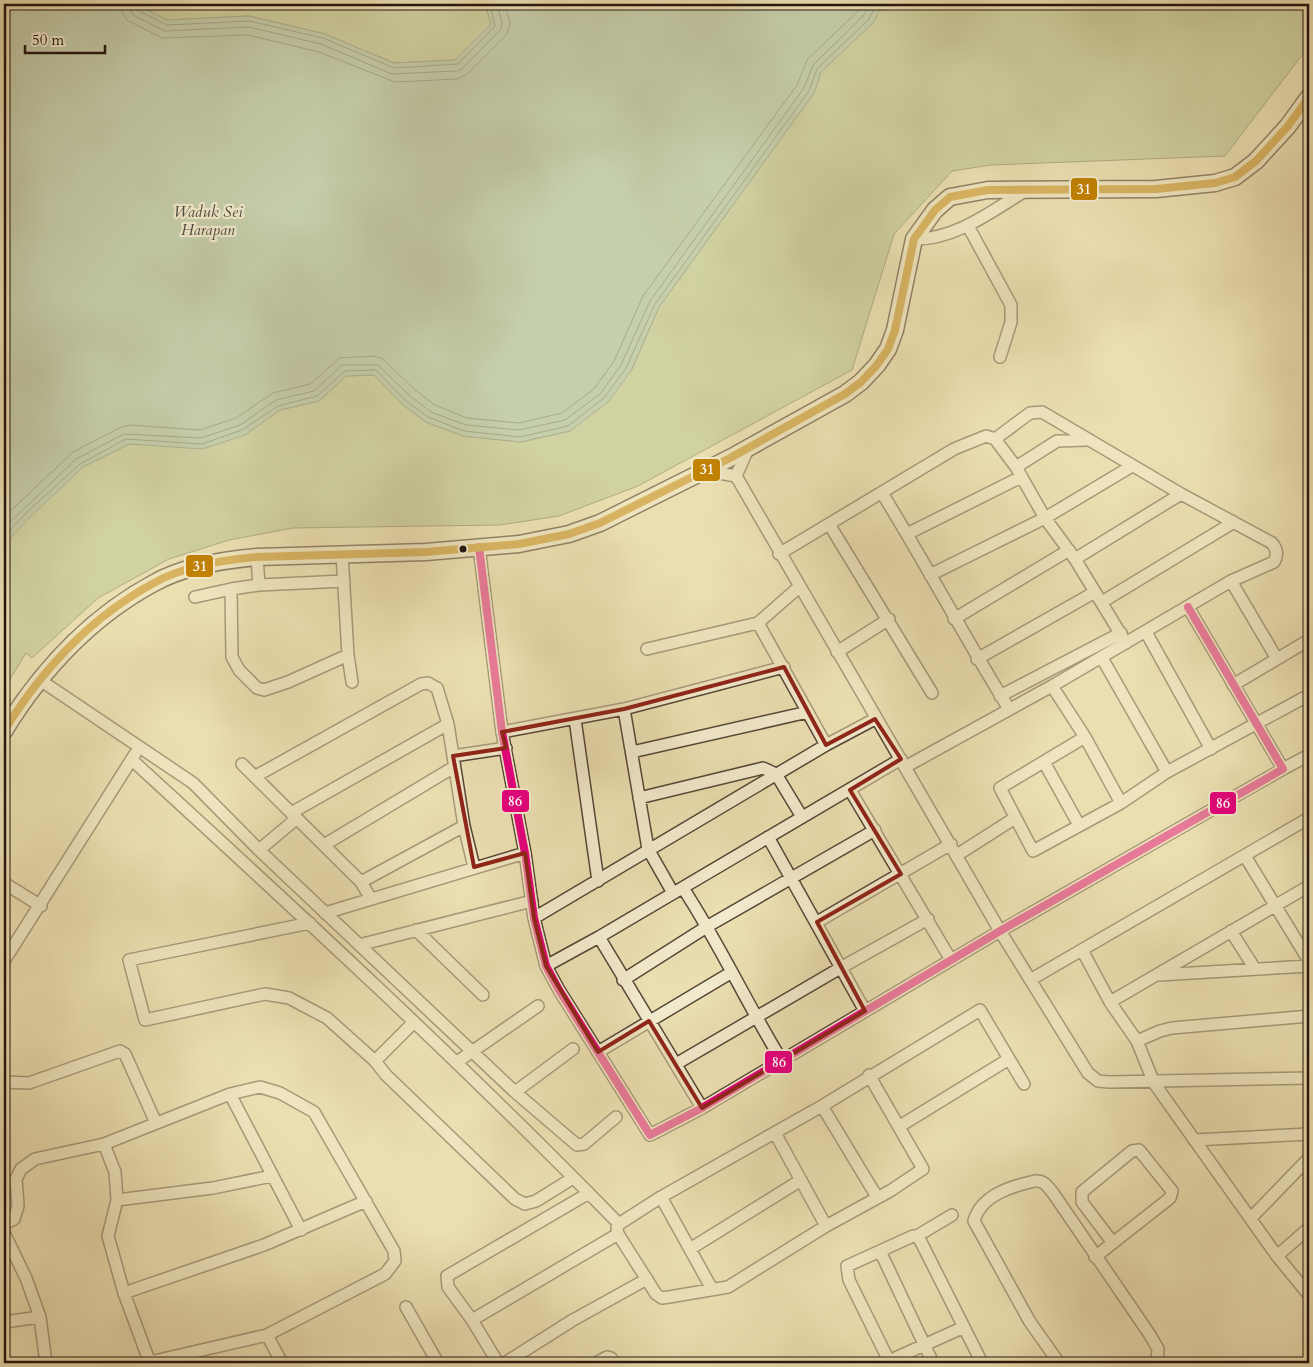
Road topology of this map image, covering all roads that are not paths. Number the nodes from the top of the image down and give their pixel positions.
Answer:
1 (1309, 97) edge
2 (1028, 189) junction
3 (968, 226) junction
4 (914, 239) junction
5 (1000, 358) dead end
6 (995, 439) junction
7 (1091, 441) junction
8 (748, 449) junction
9 (1132, 466) junction
10 (707, 471) junction
11 (1019, 472) junction
12 (736, 476) junction
13 (882, 493) junction
14 (1181, 494) junction
15 (1045, 518) junction
16 (1234, 522) junction
17 (829, 524) junction
18 (907, 534) junction
19 (480, 547) junction
20 (342, 554) junction
21 (779, 554) junction
22 (1072, 554) junction
23 (257, 557) junction
24 (930, 575) junction
25 (344, 581) junction
26 (1232, 581) junction
27 (259, 585) junction
28 (799, 587) junction
29 (231, 589) junction
30 (1095, 592) junction
31 (195, 597) dead end
32 (1102, 602) junction
33 (1188, 606) junction
34 (954, 619) junction
35 (889, 620) junction
36 (758, 623) junction
37 (1146, 632) junction
38 (1124, 638) junction
39 (1309, 640) edge
40 (647, 649) dead end
41 (837, 652) junction
42 (348, 655) junction
43 (1102, 658) junction
44 (1277, 659) junction
45 (977, 660) junction
46 (784, 667) junction
47 (40, 680) junction
48 (352, 682) dead end
49 (1233, 685) junction
50 (1052, 686) junction
51 (932, 693) dead end
52 (1309, 695) edge
53 (1000, 696) junction
54 (624, 709) junction
55 (1009, 709) junction
56 (808, 712) junction
57 (574, 719) junction
58 (875, 719) junction
59 (448, 724) junction
60 (1256, 724) junction
61 (4, 731) edge
62 (502, 732) junction
63 (1085, 737) junction
64 (826, 745) junction
65 (140, 746) junction
66 (506, 748) junction
67 (1212, 748) junction
68 (632, 752) junction
69 (1309, 755) edge
70 (132, 760) junction
71 (454, 761) junction
72 (1044, 762) junction
73 (903, 763) junction
74 (242, 764) dead end
75 (1284, 769) junction
76 (1167, 772) junction
77 (776, 774) junction
78 (256, 776) junction
79 (850, 790) junction
80 (639, 798) junction
81 (1121, 803) junction
82 (293, 816) junction
83 (802, 817) junction
84 (1015, 818) junction
85 (1309, 818) edge
86 (1079, 825) junction
87 (464, 826) junction
88 (875, 830) junction
89 (768, 837) junction
90 (951, 844) junction
91 (324, 845) junction
92 (260, 850) junction
93 (648, 850) junction
94 (525, 853) junction
95 (957, 854) junction
96 (1245, 856) junction
97 (474, 867) junction
98 (901, 874) junction
99 (792, 879) junction
100 (598, 881) junction
101 (361, 882) junction
102 (4, 883) edge
103 (1309, 886) edge
104 (678, 890) junction
105 (372, 899) junction
106 (532, 901) junction
107 (41, 906) junction
108 (1274, 906) junction
109 (325, 913) junction
110 (534, 918) junction
111 (928, 919) junction
112 (817, 922) junction
113 (310, 923) junction
114 (708, 926) junction
115 (416, 930) junction
116 (1000, 931) junction
117 (1231, 931) junction
118 (599, 938) junction
119 (359, 945) junction
120 (1306, 947) edge
121 (1082, 950) junction
122 (951, 960) junction
123 (4, 961) edge
124 (1309, 961) edge
125 (546, 966) junction
126 (1309, 966) edge
127 (842, 967) junction
128 (1255, 969) junction
129 (732, 972) junction
130 (1156, 975) junction
131 (624, 980) junction
132 (1030, 980) junction
133 (483, 995) dead end
134 (1110, 1002) junction
135 (538, 1006) dead end
136 (865, 1012) junction
137 (1309, 1016) edge
138 (755, 1017) junction
139 (649, 1021) junction
140 (414, 1022) junction
141 (1137, 1041) junction
142 (573, 1049) dead end
143 (474, 1052) junction
144 (598, 1052) junction
145 (1009, 1059) junction
146 (375, 1061) junction
147 (782, 1061) junction
148 (456, 1062) junction
149 (676, 1064) junction
150 (869, 1075) junction
151 (1309, 1078) edge
152 (4, 1082) edge
153 (1154, 1083) junction
154 (1024, 1084) dead end
155 (515, 1092) junction
156 (230, 1094) junction
157 (822, 1106) junction
158 (702, 1108) junction
159 (616, 1117) dead end
160 (156, 1123) junction
161 (900, 1126) junction
162 (775, 1133) junction
163 (1309, 1134) edge
164 (1194, 1140) junction
165 (104, 1144) junction
166 (1309, 1158) edge
167 (272, 1176) junction
168 (573, 1178) junction
169 (801, 1180) junction
170 (589, 1193) junction
171 (661, 1197) junction
172 (878, 1197) junction
173 (117, 1200) junction
174 (366, 1201) junction
175 (952, 1215) dead end
176 (1251, 1218) junction
177 (4, 1224) edge
178 (826, 1226) junction
179 (1309, 1228) edge
180 (619, 1229) junction
181 (301, 1230) junction
182 (4, 1233) edge
183 (917, 1236) junction
184 (1113, 1243) junction
185 (690, 1249) junction
186 (880, 1251) junction
187 (1277, 1256) junction
188 (1095, 1257) junction
189 (647, 1280) junction
190 (712, 1289) junction
191 (124, 1293) junction
192 (1309, 1295) edge
193 (406, 1307) dead end
194 (40, 1317) junction
195 (472, 1320) junction
196 (4, 1322) edge
197 (964, 1327) junction
198 (267, 1335) junction
199 (924, 1345) junction
200 (191, 1351) junction
201 (889, 1362) edge
202 (46, 1363) edge
203 (150, 1363) edge
204 (194, 1363) edge
205 (282, 1363) edge
206 (438, 1363) edge
207 (498, 1363) edge
208 (505, 1363) edge
209 (596, 1363) edge
210 (615, 1363) edge
211 (933, 1363) edge
212 (982, 1363) edge
213 (1059, 1363) edge
214 (1154, 1363) edge

1 - 2 main road
2 - 3 street
2 - 4 main road
3 - 4 street
3 - 5 street
4 - 8 main road
6 - 7 street
6 - 11 street
6 - 13 street
7 - 9 street
7 - 11 street
8 - 10 main road
8 - 12 street
9 - 14 street
9 - 15 street
10 - 12 street
10 - 19 main road
11 - 15 street
11 - 18 street
12 - 21 street
13 - 17 street
13 - 18 street
14 - 16 street
14 - 22 street
15 - 22 street
15 - 24 street
16 - 26 street
16 - 32 street
17 - 21 street
17 - 35 street
18 - 24 street
19 - 20 main road
19 - 62 street
20 - 23 main road
20 - 25 street
21 - 28 street
22 - 30 street
22 - 34 street
23 - 27 street
23 - 47 main road
24 - 34 street
25 - 27 street
25 - 42 street
26 - 33 street
26 - 44 street
27 - 29 street
28 - 36 street
28 - 41 street
29 - 31 street
29 - 42 street
30 - 32 street
30 - 45 street
32 - 38 street
33 - 37 street
33 - 49 street
34 - 45 street
35 - 41 street
35 - 51 street
36 - 40 street
36 - 46 street
37 - 38 street
37 - 67 street
38 - 43 street
38 - 53 street
39 - 44 street
41 - 58 street
42 - 48 street
43 - 50 street
43 - 76 street
44 - 49 street
45 - 53 street
46 - 54 street
46 - 56 street
47 - 61 main road
47 - 65 street
49 - 60 street
50 - 55 street
50 - 63 street
52 - 60 street
53 - 55 street
54 - 57 street
54 - 68 street
55 - 73 street
56 - 64 street
56 - 68 street
57 - 62 street
57 - 100 street
58 - 64 street
58 - 73 street
59 - 71 street
59 - 78 street
59 - 82 street
60 - 67 street
60 - 75 street
62 - 66 street
63 - 72 street
63 - 81 street
64 - 77 street
65 - 70 street
65 - 92 street
66 - 71 street
66 - 94 street
67 - 76 street
68 - 80 street
69 - 75 street
70 - 107 street
70 - 113 street
71 - 87 street
71 - 91 street
72 - 84 street
72 - 86 street
73 - 79 street
73 - 90 street
74 - 78 street
75 - 116 street
76 - 81 street
77 - 80 street
77 - 83 street
77 - 93 street
78 - 82 street
79 - 83 street
79 - 88 street
80 - 93 street
81 - 86 street
82 - 91 street
82 - 92 street
83 - 89 street
84 - 86 street
84 - 95 street
85 - 96 street
87 - 97 street
87 - 101 street
88 - 98 street
88 - 99 street
89 - 99 street
89 - 104 street
90 - 95 street
90 - 98 street
91 - 101 street
92 - 109 street
93 - 100 street
93 - 104 street
94 - 97 street
94 - 106 street
95 - 116 street
96 - 108 street
96 - 121 street
97 - 105 street
98 - 111 street
98 - 112 street
99 - 112 street
99 - 114 street
100 - 110 street
101 - 105 street
102 - 107 street
103 - 108 street
104 - 114 street
104 - 118 street
105 - 109 street
106 - 110 street
106 - 115 street
107 - 123 street
108 - 117 street
108 - 120 street
109 - 119 street
110 - 125 street
111 - 122 street
111 - 127 street
112 - 127 street
113 - 140 street
113 - 146 street
114 - 129 street
114 - 131 street
115 - 119 street
115 - 133 street
116 - 122 street
116 - 132 street
117 - 128 street
117 - 130 street
118 - 125 street
118 - 131 street
119 - 143 street
120 - 124 street
121 - 132 street
121 - 134 street
122 - 136 street
125 - 144 street
126 - 128 street
127 - 136 street
127 - 138 street
128 - 130 street
129 - 138 street
129 - 139 street
130 - 134 street
131 - 139 street
132 - 153 street
134 - 141 street
135 - 143 street
136 - 147 street
137 - 141 street
138 - 147 street
138 - 149 street
139 - 144 street
139 - 149 street
140 - 146 street
140 - 148 street
141 - 153 street
142 - 155 street
143 - 148 street
143 - 155 street
144 - 158 street
145 - 150 street
145 - 154 street
145 - 161 street
146 - 168 street
147 - 158 street
148 - 168 street
149 - 158 street
150 - 157 street
150 - 161 street
151 - 153 street
152 - 160 street
153 - 164 street
155 - 159 street
156 - 160 street
156 - 167 street
156 - 174 street
157 - 162 street
157 - 172 street
160 - 165 street
161 - 172 street
162 - 169 street
162 - 171 street
163 - 164 street
164 - 176 street
165 - 173 street
165 - 177 street
166 - 176 street
167 - 173 street
167 - 181 street
168 - 170 street
169 - 178 street
169 - 185 street
170 - 180 street
170 - 195 street
171 - 180 street
171 - 185 street
172 - 178 street
173 - 191 street
174 - 181 street
174 - 198 street
175 - 183 street
176 - 187 street
178 - 190 street
179 - 187 street
180 - 189 street
180 - 195 street
181 - 191 street
182 - 194 street
183 - 186 street
183 - 197 street
184 - 184 street
184 - 188 street
185 - 190 street
186 - 199 street
186 - 201 street
187 - 192 street
188 - 213 street
188 - 214 street
189 - 190 street
189 - 208 street
191 - 203 street
193 - 206 street
194 - 196 street
194 - 202 street
195 - 207 street
197 - 199 street
197 - 212 street
198 - 200 street
198 - 205 street
199 - 201 street
199 - 211 street
200 - 203 street
200 - 204 street
209 - 210 street

